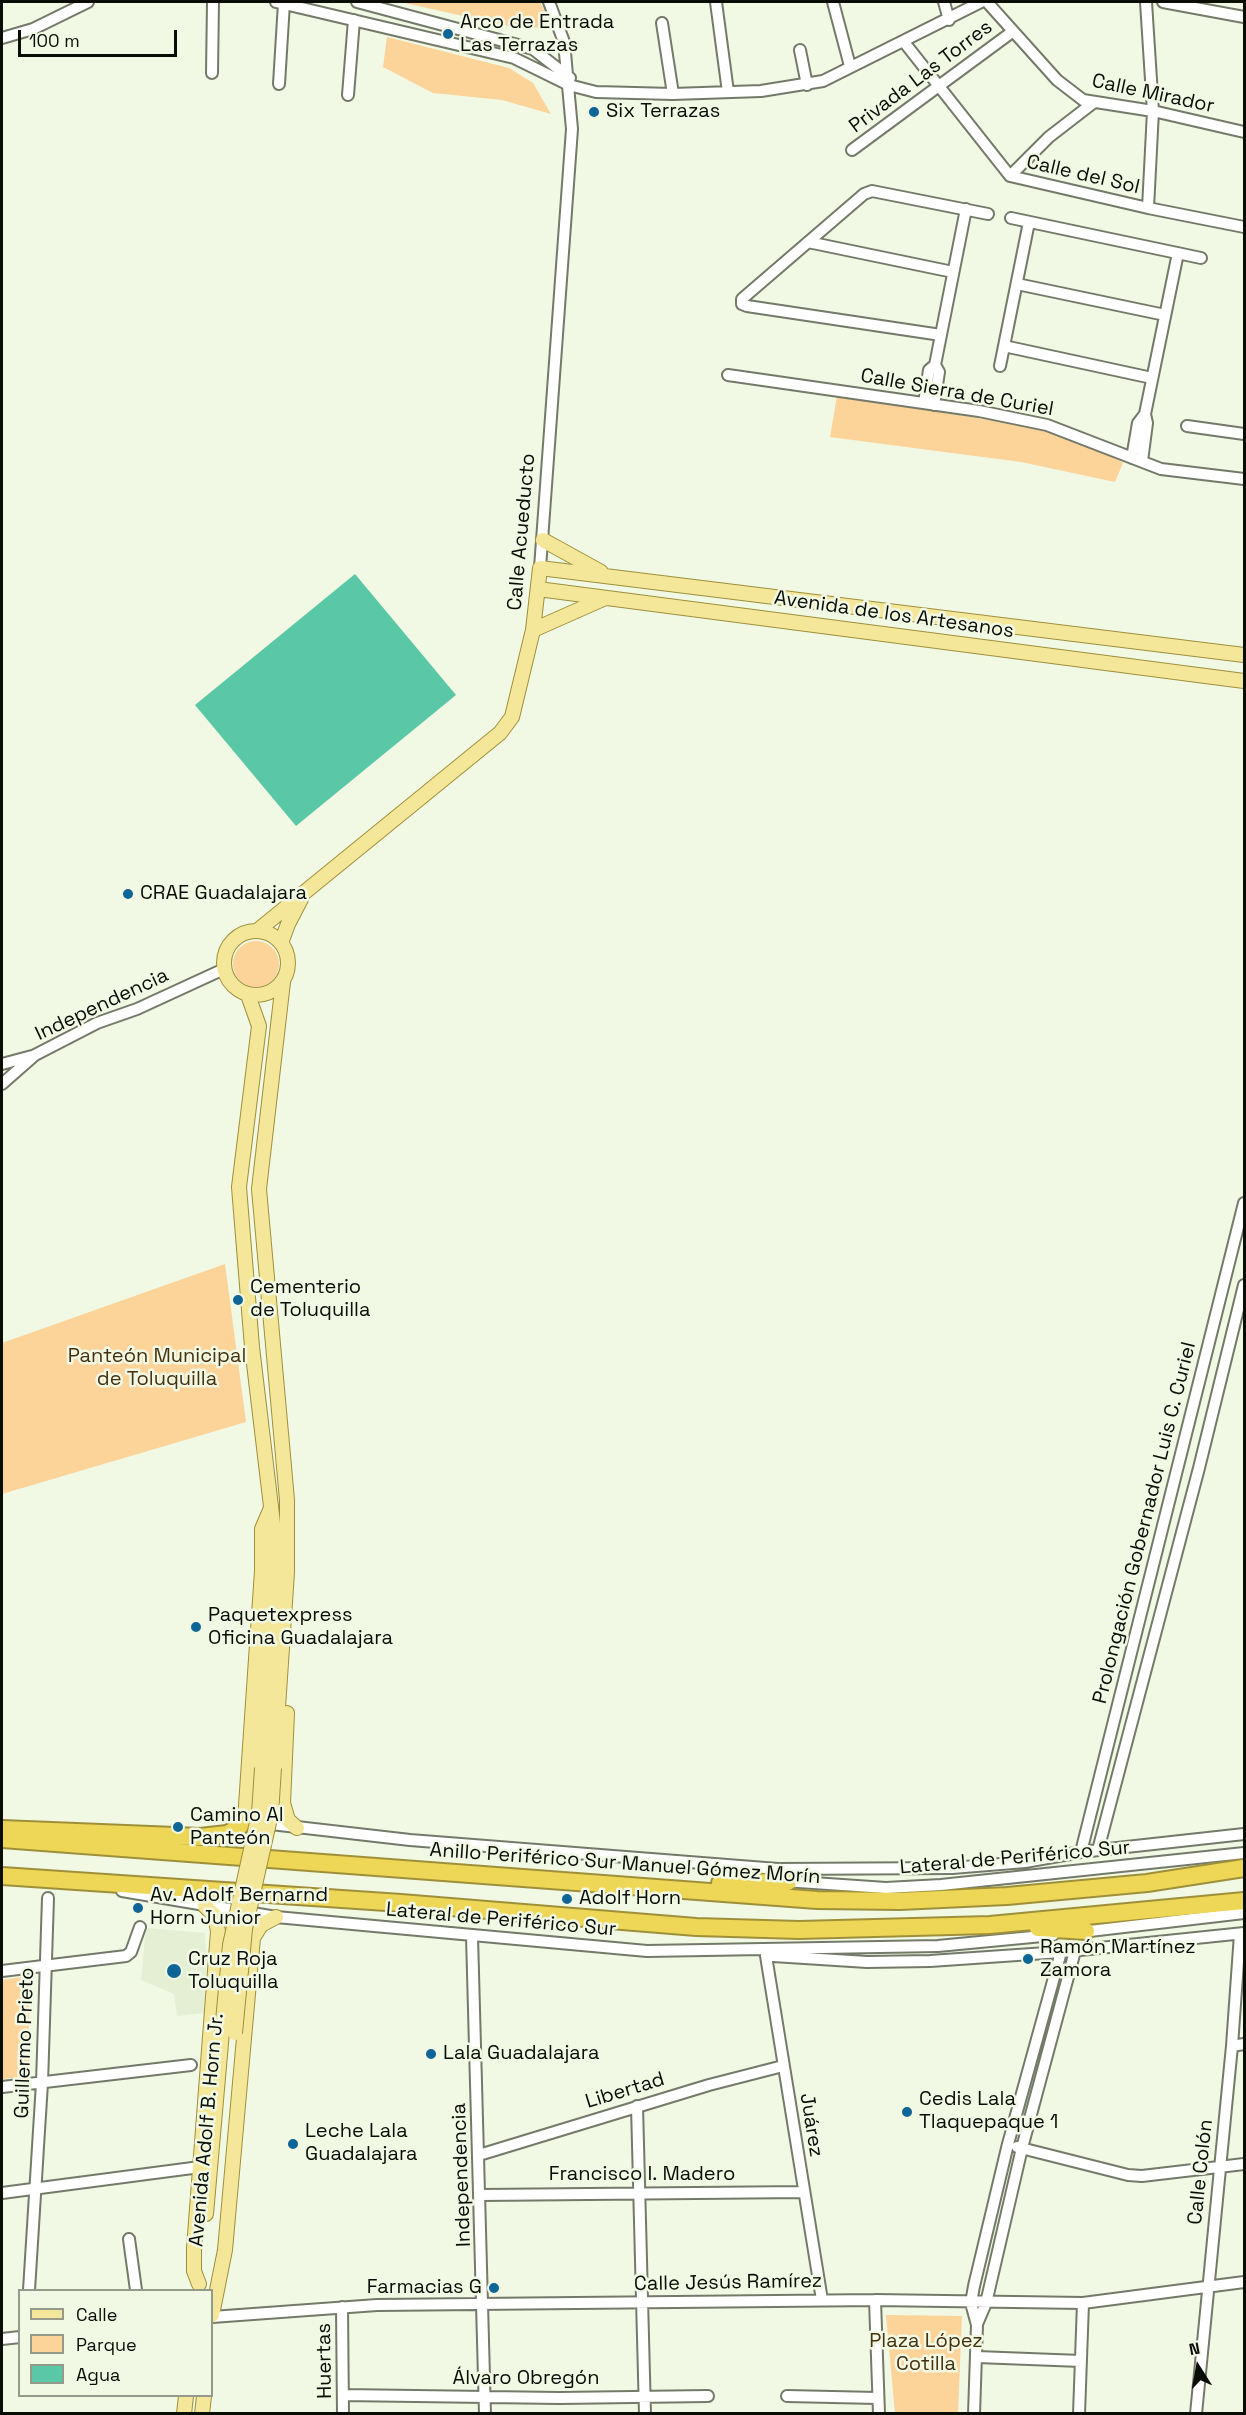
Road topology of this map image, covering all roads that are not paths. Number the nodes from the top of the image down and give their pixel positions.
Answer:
1 (88, 2) edge
2 (213, 2) edge
3 (280, 2) edge
4 (327, 2) edge
5 (357, 2) edge
6 (549, 2) edge
7 (716, 2) edge
8 (832, 2) edge
9 (944, 2) edge
10 (981, 2) edge
11 (987, 2) edge
12 (1146, 2) edge
13 (1163, 2) edge
14 (321, 12) junction
15 (1245, 17) edge
16 (354, 20) junction
17 (949, 20) junction
18 (662, 23) dead end
19 (1011, 32) junction
20 (2, 38) edge
21 (904, 42) junction
22 (800, 50) dead end
23 (850, 66) junction
24 (212, 73) dead end
25 (569, 80) junction
26 (279, 84) dead end
27 (807, 85) junction
28 (937, 87) junction
29 (728, 92) junction
30 (674, 94) junction
31 (348, 95) dead end
32 (1093, 103) junction
33 (1153, 111) junction
34 (1245, 132) edge
35 (852, 150) dead end
36 (1010, 176) junction
37 (1148, 208) junction
38 (966, 209) junction
39 (988, 214) dead end
40 (1011, 218) dead end
41 (1029, 222) junction
42 (1245, 227) edge
43 (808, 242) junction
44 (1178, 253) junction
45 (1202, 258) dead end
46 (953, 272) junction
47 (1017, 284) junction
48 (1165, 315) junction
49 (941, 335) junction
50 (1004, 346) junction
51 (1000, 366) dead end
52 (728, 375) dead end
53 (1152, 378) junction
54 (929, 404) junction
55 (1187, 426) dead end
56 (1245, 434) edge
57 (1137, 459) junction
58 (1245, 479) edge
59 (543, 540) junction
60 (540, 568) junction
61 (609, 576) junction
62 (538, 589) junction
63 (766, 596) junction
64 (604, 598) junction
65 (894, 611) junction
66 (761, 617) junction
67 (533, 630) junction
68 (891, 634) junction
69 (1245, 656) edge
70 (1245, 681) edge
71 (304, 892) junction
72 (257, 931) junction
73 (281, 943) junction
74 (224, 969) junction
75 (283, 982) junction
76 (249, 995) junction
77 (35, 1055) junction
78 (2, 1064) edge
79 (2, 1084) edge
80 (1245, 1203) edge
81 (1245, 1285) edge
82 (280, 1502) junction
83 (249, 1791) junction
84 (283, 1793) junction
85 (245, 1820) junction
86 (297, 1828) junction
87 (2, 1829) edge
88 (1245, 1834) edge
89 (2, 1839) edge
90 (1098, 1850) junction
91 (1081, 1852) junction
92 (1245, 1853) edge
93 (705, 1864) junction
94 (1245, 1868) edge
95 (2, 1876) edge
96 (788, 1882) junction
97 (84, 1884) junction
98 (617, 1885) junction
99 (48, 1898) dead end
100 (1245, 1901) edge
101 (205, 1906) junction
102 (1245, 1913) edge
103 (276, 1917) junction
104 (990, 1925) junction
105 (140, 1927) dead end
106 (1086, 1931) junction
107 (1242, 1933) edge
108 (472, 1936) junction
109 (722, 1951) junction
110 (1075, 1951) junction
111 (1061, 1952) junction
112 (766, 1956) junction
113 (216, 1964) junction
114 (250, 1965) junction
115 (45, 1966) junction
116 (2, 1971) edge
117 (212, 2014) junction
118 (245, 2017) junction
119 (229, 2032) junction
120 (1245, 2044) edge
121 (1232, 2046) junction
122 (191, 2065) dead end
123 (783, 2066) junction
124 (42, 2083) junction
125 (2, 2087) edge
126 (637, 2106) junction
127 (1008, 2144) junction
128 (1022, 2148) junction
129 (479, 2155) junction
130 (1245, 2164) edge
131 (200, 2167) junction
132 (1220, 2167) junction
133 (36, 2189) junction
134 (804, 2192) junction
135 (2, 2193) edge
136 (639, 2193) junction
137 (481, 2194) junction
138 (991, 2216) junction
139 (1005, 2219) junction
140 (129, 2239) dead end
141 (1245, 2282) edge
142 (1207, 2285) junction
143 (198, 2287) edge
144 (29, 2289) edge
145 (136, 2289) edge
146 (213, 2299) edge
147 (822, 2300) junction
148 (875, 2300) junction
149 (642, 2302) junction
150 (971, 2302) junction
151 (986, 2303) junction
152 (1083, 2303) junction
153 (484, 2304) junction
154 (342, 2307) junction
155 (213, 2311) edge
156 (213, 2316) edge
157 (977, 2325) junction
158 (18, 2337) edge
159 (2, 2339) edge
160 (977, 2357) junction
161 (1081, 2361) junction
162 (343, 2395) junction
163 (645, 2396) junction
164 (708, 2396) dead end
165 (787, 2396) dead end
166 (186, 2397) edge
167 (204, 2397) edge
168 (484, 2397) junction
169 (877, 2398) junction
170 (184, 2414) edge
171 (202, 2414) edge
172 (343, 2414) edge
173 (485, 2414) edge
174 (645, 2414) edge
175 (879, 2414) edge
176 (974, 2414) edge
177 (1079, 2414) edge
178 (1196, 2414) edge

1 - 20 street
2 - 24 street
3 - 14 street
3 - 26 street
4 - 14 street
5 - 25 street
6 - 25 street, Calle Acueducto
7 - 29 street
8 - 23 street
9 - 17 street
10 - 17 street
11 - 19 street, Calle Mirador
12 - 33 street
13 - 15 street
14 - 16 street
16 - 25 street
16 - 31 street
17 - 21 street
18 - 30 street
19 - 28 street, Privada Las Torres
19 - 32 street, Calle Mirador
21 - 23 street
21 - 28 street, Calle del Sol
22 - 27 street
23 - 27 street
25 - 30 street
25 - 59 street, Calle Acueducto
27 - 29 street
28 - 35 street, Privada Las Torres
28 - 36 street, Calle del Sol
29 - 30 street
32 - 33 street, Calle Mirador
32 - 36 street
33 - 34 street, Calle Mirador
33 - 37 street
36 - 37 street, Calle del Sol
37 - 42 street, Calle del Sol
38 - 39 street
38 - 43 street
38 - 46 street
40 - 41 street
41 - 44 street
41 - 47 street
43 - 46 street
43 - 49 street
44 - 45 street
44 - 48 street
46 - 49 street
47 - 48 street
47 - 50 street
48 - 53 street
49 - 54 street
50 - 51 street
50 - 53 street
52 - 54 street, Calle Sierra de Curiel
53 - 57 street
54 - 57 street, Calle Sierra de Curiel
55 - 56 street
57 - 58 street, Calle Sierra de Curiel
59 - 60 street, Calle Acueducto
59 - 61 main road
60 - 61 main road, Avenida de los Artesanos
60 - 62 main road, Calle Acueducto
61 - 63 main road, Avenida de los Artesanos
62 - 64 main road, Avenida de los Artesanos
62 - 67 main road, Calle Acueducto
63 - 65 main road, Avenida de los Artesanos
63 - 66 main road
64 - 66 main road, Avenida de los Artesanos
64 - 67 main road
65 - 68 main road
65 - 69 main road, Avenida de los Artesanos
66 - 68 main road, Avenida de los Artesanos
67 - 71 main road, Calle Acueducto
68 - 70 main road, Avenida de los Artesanos
71 - 72 main road, Calle Acueducto
71 - 73 main road, Calle Acueducto
72 - 73 main road
72 - 74 main road
73 - 75 main road
74 - 76 main road
74 - 77 street, Independencia
75 - 76 main road
75 - 82 main road, Avenida Adolf B. Horn Jr.
76 - 82 main road, Avenida Adolf B. Horn Jr.
77 - 78 street
77 - 79 street, Independencia
80 - 91 street, Prolongación Gobernador Luis C. Curiel
81 - 90 street, Prolongación Gobernador Luis C. Curiel
82 - 83 main road
82 - 84 main road
82 - 119 main road, Avenida Adolf B. Horn Jr., bridge
83 - 84 main road
83 - 85 main road
84 - 86 main road
85 - 86 street
85 - 87 highway
86 - 93 street
88 - 90 street
89 - 98 highway, Anillo Periférico Sur Manuel Gómez Morín
90 - 91 street
91 - 93 street
92 - 96 street, Lateral de Periférico Sur
93 - 96 street, Lateral de Periférico Sur
94 - 98 highway, Anillo Periférico Sur Manuel Gómez Morín
95 - 97 highway
96 - 98 highway
97 - 101 street, Lateral de Periférico Sur
97 - 104 highway
99 - 115 street, Guillermo Prieto
100 - 104 highway
101 - 103 street, Lateral de Periférico Sur
101 - 113 main road
102 - 106 street
103 - 108 street, Lateral de Periférico Sur
103 - 114 main road
104 - 106 highway
105 - 115 street
106 - 109 street
107 - 110 street
107 - 121 street, Calle Colón
108 - 109 street, Lateral de Periférico Sur
108 - 129 street, Independencia
109 - 112 street
110 - 111 street
110 - 128 street
111 - 112 street
111 - 127 street
112 - 123 street, Juárez
113 - 114 main road
113 - 117 main road
114 - 118 main road
115 - 116 street
115 - 124 street, Guillermo Prieto
117 - 118 main road
117 - 131 main road
118 - 155 main road
119 - 143 main road, Avenida Adolf B. Horn Jr.
119 - 146 main road, Avenida Adolf B. Horn Jr.
120 - 121 street
121 - 132 street, Calle Colón
122 - 124 street
123 - 126 street, Libertad
123 - 134 street, Juárez
124 - 125 street
124 - 133 street, Guillermo Prieto
126 - 129 street, Libertad
126 - 136 street
127 - 128 street
127 - 138 street
128 - 132 street
128 - 139 street
129 - 137 street, Independencia
130 - 132 street
131 - 133 street
131 - 143 main road
132 - 142 street, Calle Colón
133 - 135 street
133 - 144 street, Guillermo Prieto
134 - 136 street, Francisco I. Madero
134 - 147 street, Juárez
136 - 137 street, Francisco I. Madero
136 - 149 street
137 - 153 street, Independencia
138 - 139 street
138 - 150 street
139 - 151 street
140 - 145 street
141 - 142 street, Calle Jesús Ramírez
142 - 152 street, Calle Jesús Ramírez
142 - 178 street, Calle Colón
147 - 148 street, Calle Jesús Ramírez
147 - 149 street, Calle Jesús Ramírez
148 - 150 street, Calle Jesús Ramírez
148 - 169 street
149 - 153 street, Calle Jesús Ramírez
149 - 163 street
150 - 151 street, Calle Jesús Ramírez
150 - 157 street
151 - 152 street, Calle Jesús Ramírez
151 - 157 street
152 - 161 street
153 - 154 street, Calle Jesús Ramírez
153 - 168 street, Independencia
154 - 156 street, Calle Jesús Ramírez
154 - 162 street, Huertas
157 - 160 street
158 - 159 street
160 - 161 street
160 - 176 street
161 - 177 street
162 - 168 street, Álvaro Obregón
162 - 172 street, Huertas
163 - 164 street, Álvaro Obregón
163 - 168 street, Álvaro Obregón
163 - 174 street
165 - 169 street
166 - 170 main road
167 - 171 main road
168 - 173 street, Independencia
169 - 175 street

